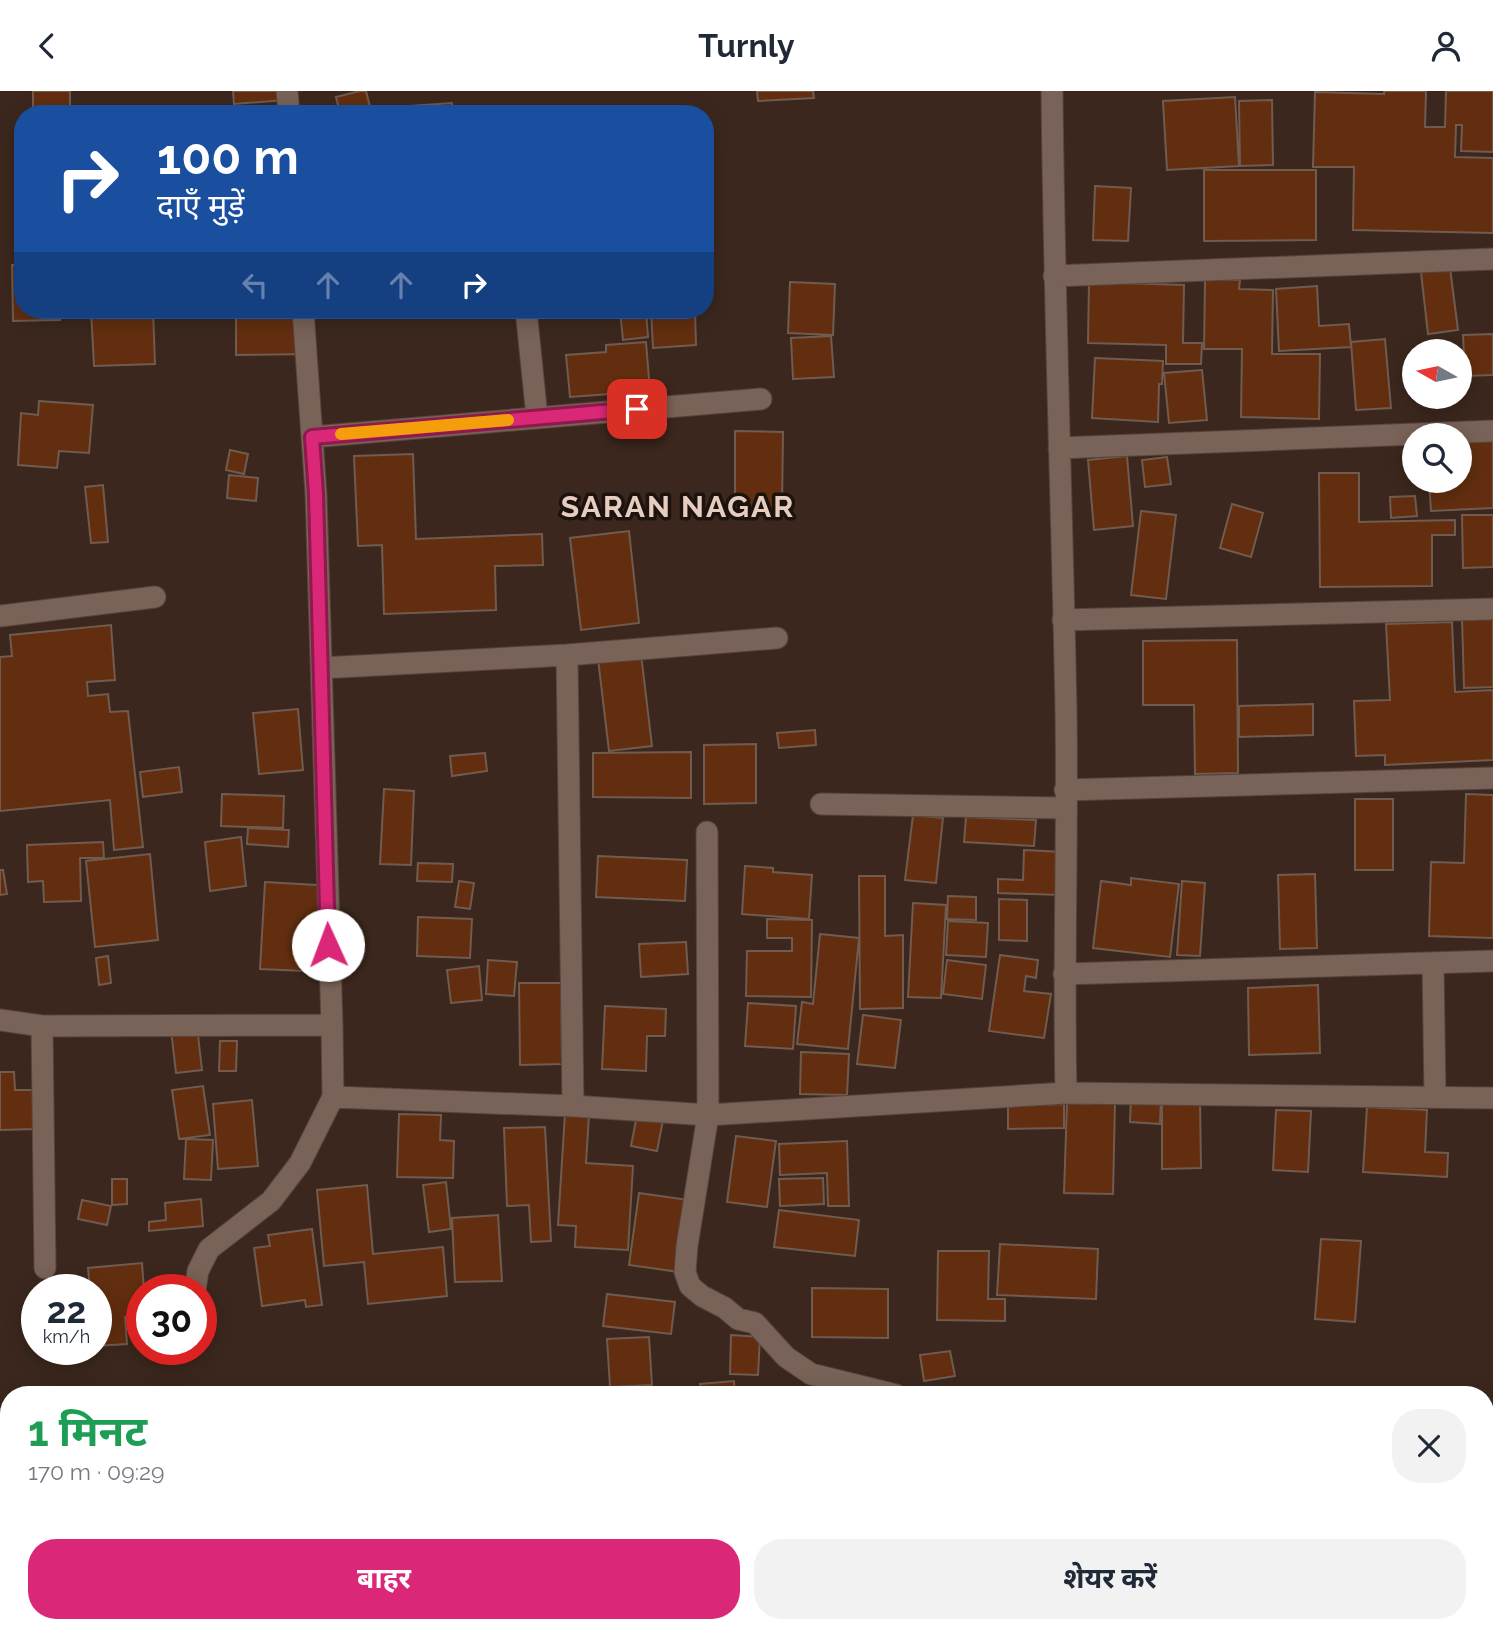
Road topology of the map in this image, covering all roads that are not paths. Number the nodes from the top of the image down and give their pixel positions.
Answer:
1 (1052, 91) edge
2 (1493, 259) edge
3 (1054, 276) junction
4 (304, 319) edge
5 (527, 319) edge
6 (761, 399) dead end
7 (537, 417) junction
8 (1493, 431) edge
9 (312, 437) junction
10 (1059, 448) junction
11 (155, 597) dead end
12 (1493, 609) edge
13 (0, 616) edge
14 (1063, 620) junction
15 (777, 638) dead end
16 (567, 655) junction
17 (321, 668) junction
18 (1493, 778) edge
19 (1065, 799) junction
20 (821, 804) dead end
21 (707, 832) dead end
22 (1493, 961) edge
23 (1433, 963) junction
24 (1064, 974) junction
25 (0, 1020) edge
26 (332, 1025) junction
27 (42, 1026) junction
28 (1066, 1093) junction
29 (333, 1097) junction
30 (1435, 1097) junction
31 (1493, 1098) edge
32 (573, 1106) junction
33 (708, 1115) junction
34 (45, 1268) dead end
35 (198, 1274) edge
36 (859, 1386) edge

1 - 3 street
2 - 3 street
3 - 10 street
4 - 9 street
5 - 7 street
6 - 7 street
7 - 9 street
8 - 10 street
9 - 17 street
10 - 14 street
11 - 13 street
12 - 14 street
14 - 19 street
15 - 16 street
16 - 17 street
16 - 32 street
17 - 26 street
18 - 19 street
19 - 20 street
19 - 24 street
21 - 33 street
22 - 23 street
23 - 24 street
23 - 30 street
24 - 28 street
25 - 27 street
26 - 27 street
26 - 29 street
27 - 34 street
28 - 30 street
28 - 33 street
29 - 32 street
29 - 35 street
30 - 31 street
32 - 33 street
33 - 36 street

